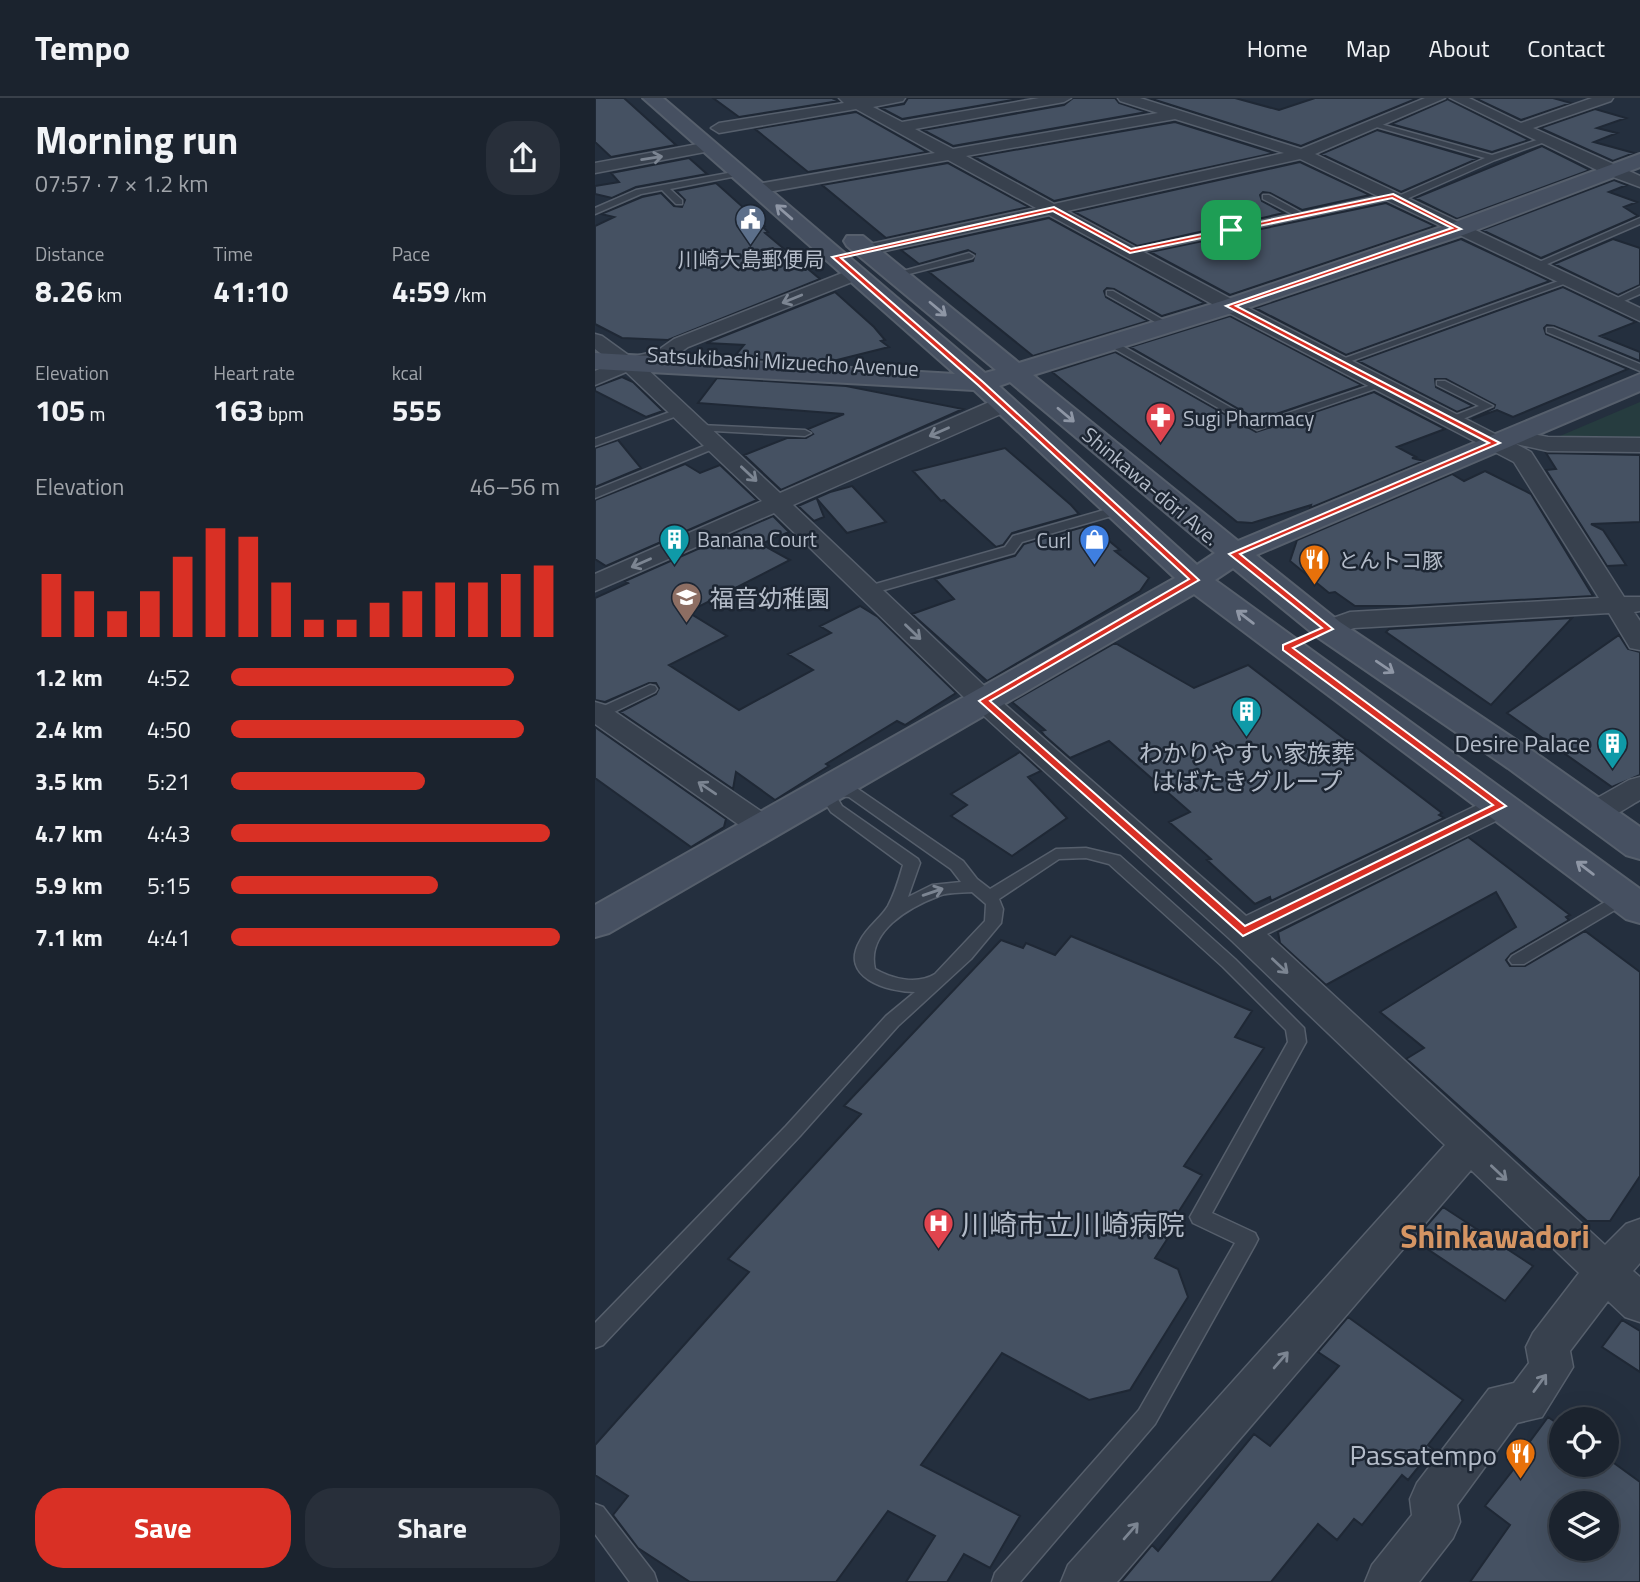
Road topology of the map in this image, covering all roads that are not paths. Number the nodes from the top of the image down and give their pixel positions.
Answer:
1 (652, 98) edge
2 (898, 98) edge
3 (1064, 98) edge
4 (1125, 98) edge
5 (1438, 98) edge
6 (1457, 98) edge
7 (1606, 98) edge
8 (853, 101) edge
9 (1177, 114) junction
10 (711, 121) junction
11 (1376, 124) junction
12 (900, 127) junction
13 (1520, 128) junction
14 (691, 132) junction
15 (1546, 140) junction
16 (709, 148) junction
17 (951, 154) junction
18 (1302, 154) junction
19 (1492, 158) junction
20 (1640, 160) edge
21 (767, 167) dead end
22 (595, 168) edge
23 (1611, 171) junction
24 (739, 173) junction
25 (1640, 182) edge
26 (786, 184) junction
27 (663, 187) junction
28 (757, 189) junction
29 (1266, 197) dead end
30 (1396, 197) junction
31 (806, 200) dead end
32 (679, 202) dead end
33 (1054, 209) junction
34 (595, 211) edge
35 (1300, 215) junction
36 (1640, 221) edge
37 (836, 225) dead end
38 (1458, 229) junction
39 (867, 250) junction
40 (1130, 251) junction
41 (969, 256) dead end
42 (836, 257) junction
43 (1535, 266) junction
44 (892, 271) junction
45 (855, 274) junction
46 (1567, 281) junction
47 (1640, 290) edge
48 (1110, 293) dead end
49 (1614, 302) junction
50 (1230, 306) junction
51 (1640, 315) edge
52 (1167, 325) junction
53 (1551, 330) dead end
54 (1110, 342) junction
55 (598, 350) edge
56 (664, 355) junction
57 (1339, 362) junction
58 (630, 363) junction
59 (1640, 368) edge
60 (1013, 372) junction
61 (973, 377) junction
62 (595, 379) edge
63 (1640, 382) edge
64 (1441, 383) dead end
65 (1384, 384) junction
66 (1002, 405) junction
67 (1452, 420) junction
68 (699, 428) junction
69 (805, 433) dead end
70 (1504, 440) junction
71 (595, 443) edge
72 (1640, 444) edge
73 (595, 494) edge
74 (1165, 497) junction
75 (779, 502) junction
76 (1118, 510) junction
77 (1233, 554) junction
78 (1195, 580) junction
79 (595, 583) edge
80 (870, 590) junction
81 (1629, 605) edge
82 (1328, 629) junction
83 (1640, 642) edge
84 (1286, 648) junction
85 (650, 689) dead end
86 (984, 701) junction
87 (597, 713) edge
88 (1552, 782) junction
89 (1640, 787) edge
90 (825, 791) junction
91 (1501, 806) junction
92 (1594, 813) junction
93 (764, 827) junction
94 (1640, 846) edge
95 (983, 891) junction
96 (1632, 903) edge
97 (894, 911) junction
98 (595, 923) edge
99 (1243, 932) junction
100 (1518, 960) dead end
101 (942, 978) junction
102 (1469, 1145) junction
103 (1640, 1236) edge
104 (1605, 1272) junction
105 (1640, 1304) edge
106 (595, 1338) edge
107 (595, 1515) edge
108 (1400, 1578) edge
109 (645, 1582) edge
110 (1004, 1582) edge
111 (1086, 1582) edge

1 - 14 main road, Shinkawa-dōri Ave.
2 - 8 street
3 - 12 street
4 - 9 street
5 - 11 street
6 - 13 street
7 - 13 street
8 - 10 street
8 - 12 street
9 - 17 street
9 - 18 street
10 - 14 main road
10 - 16 main road
11 - 18 street
11 - 19 lane
12 - 17 street
13 - 15 street
14 - 16 main road, Shinkawa-dōri Ave.
15 - 19 lane
15 - 23 street
22 -> 16 street
16 - 24 main road, Shinkawa-dōri Ave.
17 - 26 street
17 - 33 street
18 - 30 street
18 - 33 street
19 - 30 lane
20 - 23 main road
21 - 26 main road
23 - 25 street
23 - 38 main road
24 - 27 lane
24 - 28 main road, Shinkawa-dōri Ave.
26 - 28 street
26 - 31 main road
27 - 32 lane
27 - 34 lane
42 -> 28 main road, Shinkawa-dōri Ave.
29 - 35 lane
30 - 35 lane
30 - 38 street
33 - 39 street
33 - 40 street
35 - 40 lane
36 - 43 lane
37 - 39 main road, Shinkawa-dōri Ave.
38 - 43 street
38 - 50 main road
39 - 42 main road
39 - 44 main road, Shinkawa-dōri Ave.
40 - 50 street
41 - 44 lane
42 - 45 main road, Shinkawa-dōri Ave.
43 - 46 street
44 - 45 main road
44 -> 60 main road, Shinkawa-dōri Ave.
45 -> 56 street
45 - 61 main road, Shinkawa-dōri Ave.
46 - 49 street
46 - 57 lane
47 - 49 lane
48 - 52 lane
49 - 51 street
50 - 52 main road
50 - 57 street
52 - 54 main road
53 - 59 lane
54 - 60 main road
54 - 65 lane
55 - 56 main road, Satsukibashi Mizuecho Avenue
55 - 58 main road, Satsukibashi Mizuecho Avenue
56 - 58 street
56 - 61 main road, Satsukibashi Mizuecho Avenue
57 - 65 street
58 - 61 main road, Satsukibashi Mizuecho Avenue
58 - 62 street
58 - 68 street
60 - 61 main road
60 -> 74 main road, Shinkawa-dōri Ave.
61 - 66 main road, Shinkawa-dōri Ave.
63 - 70 main road
64 - 67 lane
65 - 67 street
66 -> 75 street
66 - 76 main road, Shinkawa-dōri Ave.
67 - 70 street
68 - 69 lane
68 - 71 lane
68 - 73 lane
68 -> 75 street
70 - 72 street
70 - 77 main road
70 - 81 street
74 - 76 main road
74 - 77 main road, Shinkawa-dōri Ave.
75 -> 79 street
75 - 80 street
76 - 78 main road, Shinkawa-dōri Ave.
76 - 80 lane
77 - 78 main road
77 - 82 main road, Shinkawa-dōri Ave.
84 -> 78 main road, Shinkawa-dōri Ave.
78 - 86 main road
80 -> 86 street
81 - 82 street
81 - 83 street
82 - 84 main road
82 -> 88 main road, Shinkawa-dōri Ave.
84 - 91 main road, Shinkawa-dōri Ave.
85 - 87 lane
86 - 90 main road
86 - 99 street
93 -> 87 street
88 - 91 main road
88 - 92 main road, Shinkawa-dōri Ave.
89 - 92 street
90 - 93 main road
90 - 95 lane
90 - 97 lane
96 -> 91 main road, Shinkawa-dōri Ave.
91 - 99 street
92 - 94 main road, Shinkawa-dōri Ave.
93 - 98 main road
97 -> 95 lane
95 - 101 lane
95 - 110 lane
96 - 100 lane
97 - 101 lane
99 -> 102 street
101 - 106 lane
102 -> 104 street
111 -> 102 street
103 - 104 street
104 - 105 street
108 -> 104 street
107 - 109 lane

